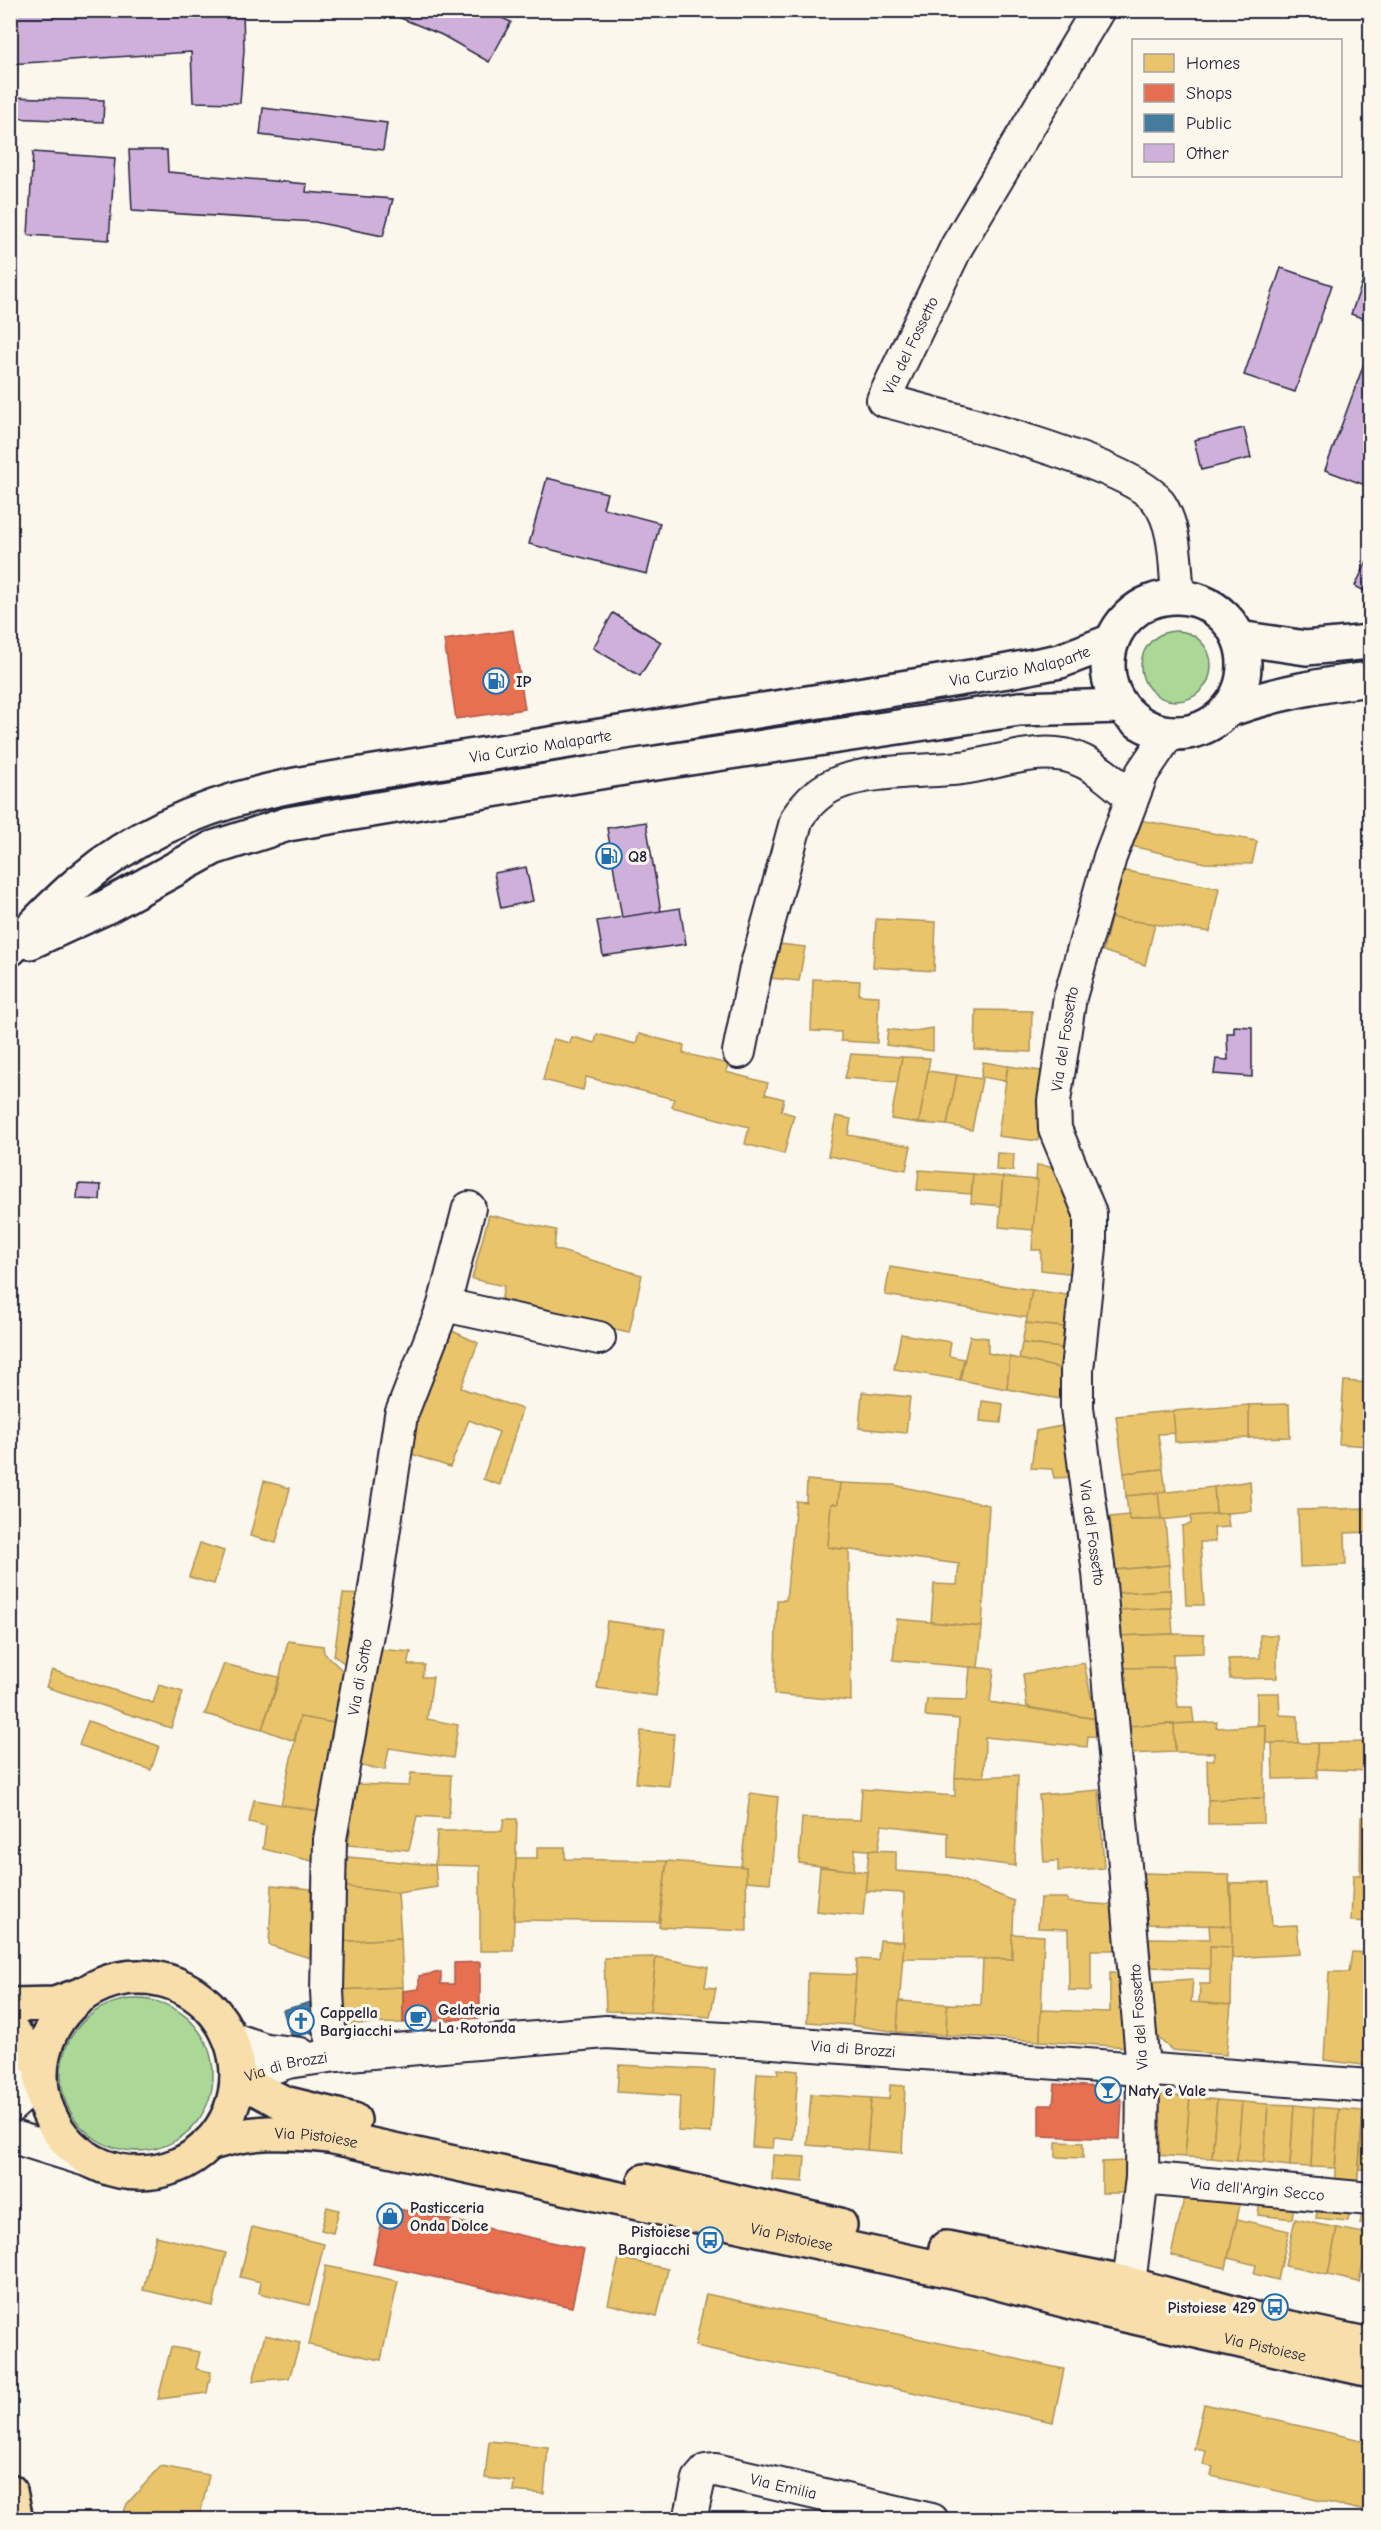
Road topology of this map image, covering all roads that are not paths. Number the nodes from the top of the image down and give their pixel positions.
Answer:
1 (1098, 10) edge
2 (1178, 597) junction
3 (1239, 638) junction
4 (1112, 641) junction
5 (1371, 642) edge
6 (1371, 679) edge
7 (1120, 705) junction
8 (1228, 710) junction
9 (1169, 733) junction
10 (1131, 797) junction
11 (10, 950) edge
12 (739, 1052) dead end
13 (469, 1208) dead end
14 (444, 1305) junction
15 (598, 1338) dead end
16 (84, 1993) junction
17 (10, 2005) edge
18 (10, 2029) edge
19 (230, 2038) junction
20 (337, 2055) junction
21 (41, 2065) junction
22 (1143, 2068) junction
23 (237, 2079) junction
24 (1371, 2086) edge
25 (10, 2107) edge
26 (10, 2136) edge
27 (208, 2144) junction
28 (93, 2162) junction
29 (1142, 2178) junction
30 (1371, 2199) edge
31 (1128, 2284) junction
32 (1371, 2345) edge
33 (1371, 2370) edge
34 (10, 2491) edge
35 (16, 2520) edge
36 (690, 2520) edge
37 (932, 2520) edge

1 - 2 street, Via del Fossetto
2 - 3 street, Via Curzio Malaparte
2 - 4 street, Via Curzio Malaparte
3 - 5 street
3 - 8 street, Via Curzio Malaparte
4 - 7 street, Via Curzio Malaparte
4 - 11 street, Via Curzio Malaparte
6 - 8 street, Via Curzio Malaparte
7 - 9 street, Via Curzio Malaparte
7 - 11 street, Via Curzio Malaparte
8 - 9 street, Via Curzio Malaparte
9 - 10 street, Via del Fossetto
10 - 12 street
10 - 22 street, Via del Fossetto
13 - 14 street, Via di Sotto
14 - 15 street
14 - 20 street, Via di Sotto
16 - 17 main road
16 - 19 main road, Via Pistoiese
16 - 21 main road, Via Pistoiese
18 - 21 main road
19 - 20 street, Via di Brozzi
19 - 23 main road, Via Pistoiese
20 - 22 street, Via di Brozzi
20 - 23 street, Via di Brozzi
21 - 25 street, Via Pistoiese
21 - 28 main road, Via Pistoiese
22 - 24 street, Via di Brozzi
22 - 29 street, Via del Fossetto
23 - 27 main road, Via Pistoiese
23 - 31 main road, Via Pistoiese
26 - 28 street, Via Pistoiese
27 - 28 main road, Via Pistoiese
27 - 33 main road, Via Pistoiese
29 - 30 street, Via dell'Argin Secco
29 - 31 street, Via del Fossetto
31 - 32 main road, Via Pistoiese
34 - 35 main road
36 - 37 street, Via Emilia

